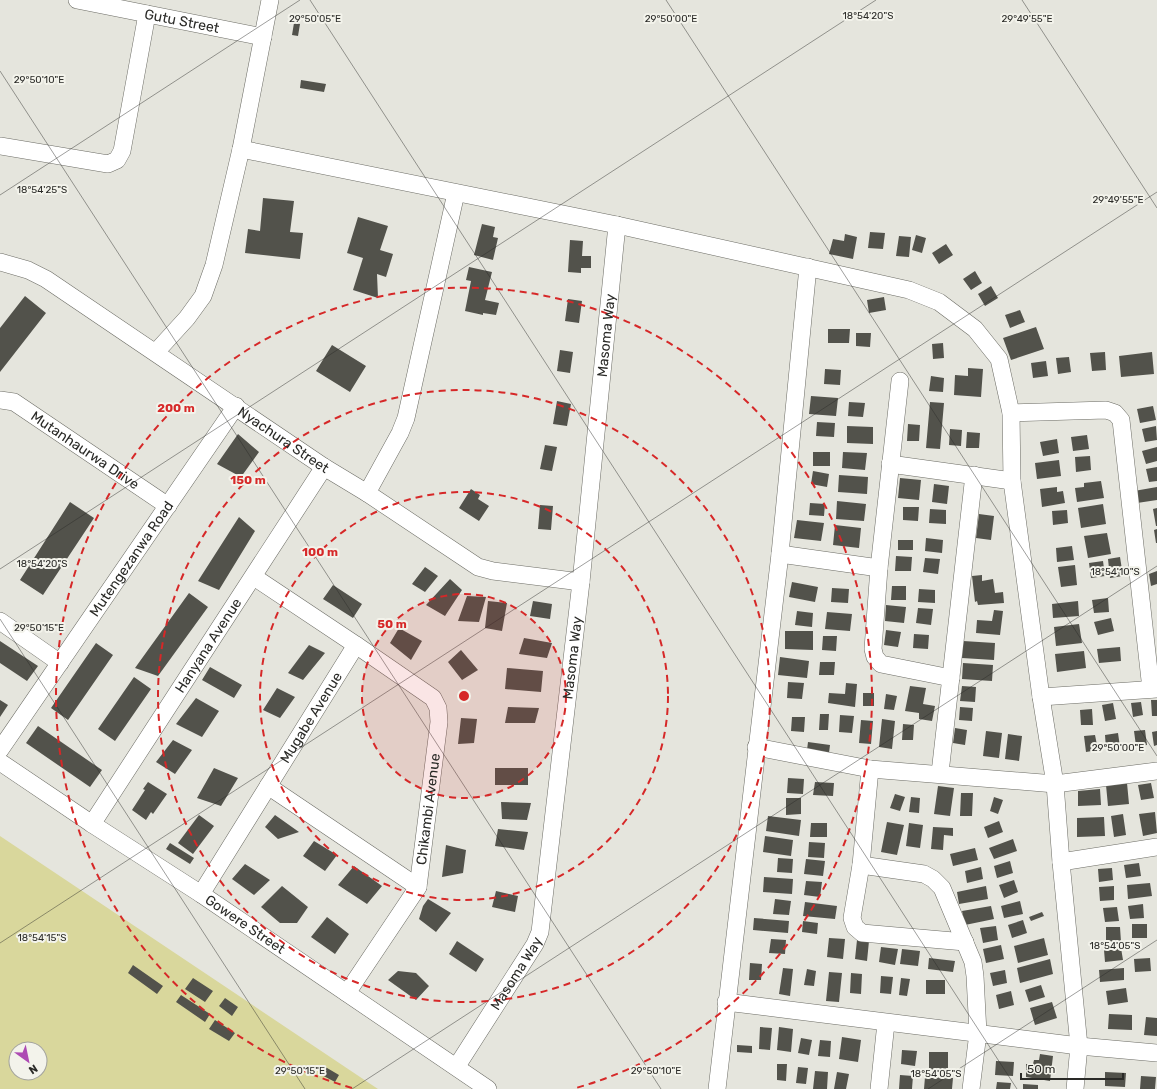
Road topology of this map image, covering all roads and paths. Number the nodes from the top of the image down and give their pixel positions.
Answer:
1 (77, 0) edge
2 (270, 0) edge
3 (147, 14) junction
4 (263, 37) junction
5 (0, 146) edge
6 (241, 148) junction
7 (456, 193) junction
8 (617, 225) junction
9 (0, 262) edge
10 (808, 266) junction
11 (156, 352) junction
12 (900, 381) dead end
13 (0, 400) edge
14 (236, 406) junction
15 (1011, 413) junction
16 (890, 464) junction
17 (324, 467) junction
18 (974, 475) junction
19 (1012, 480) junction
20 (367, 493) junction
21 (168, 506) junction
22 (780, 554) junction
23 (879, 568) junction
24 (254, 577) junction
25 (581, 582) junction
26 (0, 621) edge
27 (356, 645) junction
28 (60, 663) junction
29 (951, 678) junction
30 (1154, 689) edge
31 (1040, 697) junction
32 (756, 747) junction
33 (0, 750) edge
34 (0, 762) edge
35 (870, 768) junction
36 (1157, 771) edge
37 (940, 773) junction
38 (1055, 784) junction
39 (268, 786) junction
40 (92, 824) junction
41 (1157, 847) edge
42 (1061, 862) junction
43 (861, 865) junction
44 (418, 887) junction
45 (201, 894) junction
46 (965, 942) junction
47 (347, 993) junction
48 (726, 1002) junction
49 (886, 1023) junction
50 (978, 1033) junction
51 (1079, 1046) junction
52 (1157, 1053) edge
53 (457, 1066) junction
54 (488, 1089) edge
55 (717, 1089) edge
56 (879, 1089) edge
57 (971, 1089) edge
58 (1075, 1089) edge

1 - 3 street, Gutu Street
2 - 4 street
3 - 4 street, Gutu Street
3 - 5 street
4 - 6 street
6 - 7 street
6 - 11 street
7 - 8 street
7 - 20 street
8 - 10 street
8 - 25 street, Masoma Way
9 - 11 street, Nyachura Street
10 - 15 street
10 - 22 street
11 - 14 street, Nyachura Street
12 - 16 street
13 - 21 street, Mutanhaurwa Drive
14 - 17 street, Nyachura Street
14 - 21 street, Mutengezanwa Road
15 - 19 street
15 - 30 street
16 - 18 street
16 - 23 street
17 - 20 street, Nyachura Street
17 - 24 street, Hanyana Avenue
18 - 19 street
18 - 29 street
19 - 31 street
20 - 25 street, Nyachura Street
21 - 28 street, Mutengezanwa Road
22 - 23 street
22 - 32 street
23 - 29 street
24 - 27 street
24 - 40 street, Hanyana Avenue
25 - 53 street, Masoma Way
26 - 28 street
27 - 39 street, Mugabe Avenue
27 - 44 street, Chikambi Avenue
28 - 33 street, Mutengezanwa Road
29 - 37 street
30 - 31 street
31 - 38 street
32 - 35 street
32 - 48 street
34 - 40 street, Gowere Street
35 - 37 street
35 - 43 street
36 - 38 street
37 - 38 street
38 - 42 street
39 - 44 street
39 - 45 street, Mugabe Avenue
40 - 45 street, Gowere Street
41 - 42 street
42 - 51 street
43 - 46 street
43 - 46 street
44 - 47 street, Chikambi Avenue
45 - 47 street, Gowere Street
46 - 50 street
47 - 53 street, Gowere Street
48 - 49 street
48 - 55 street
49 - 50 street
49 - 56 street
50 - 51 street
50 - 57 street
51 - 52 street
51 - 58 street
53 - 54 street, Gowere Street

